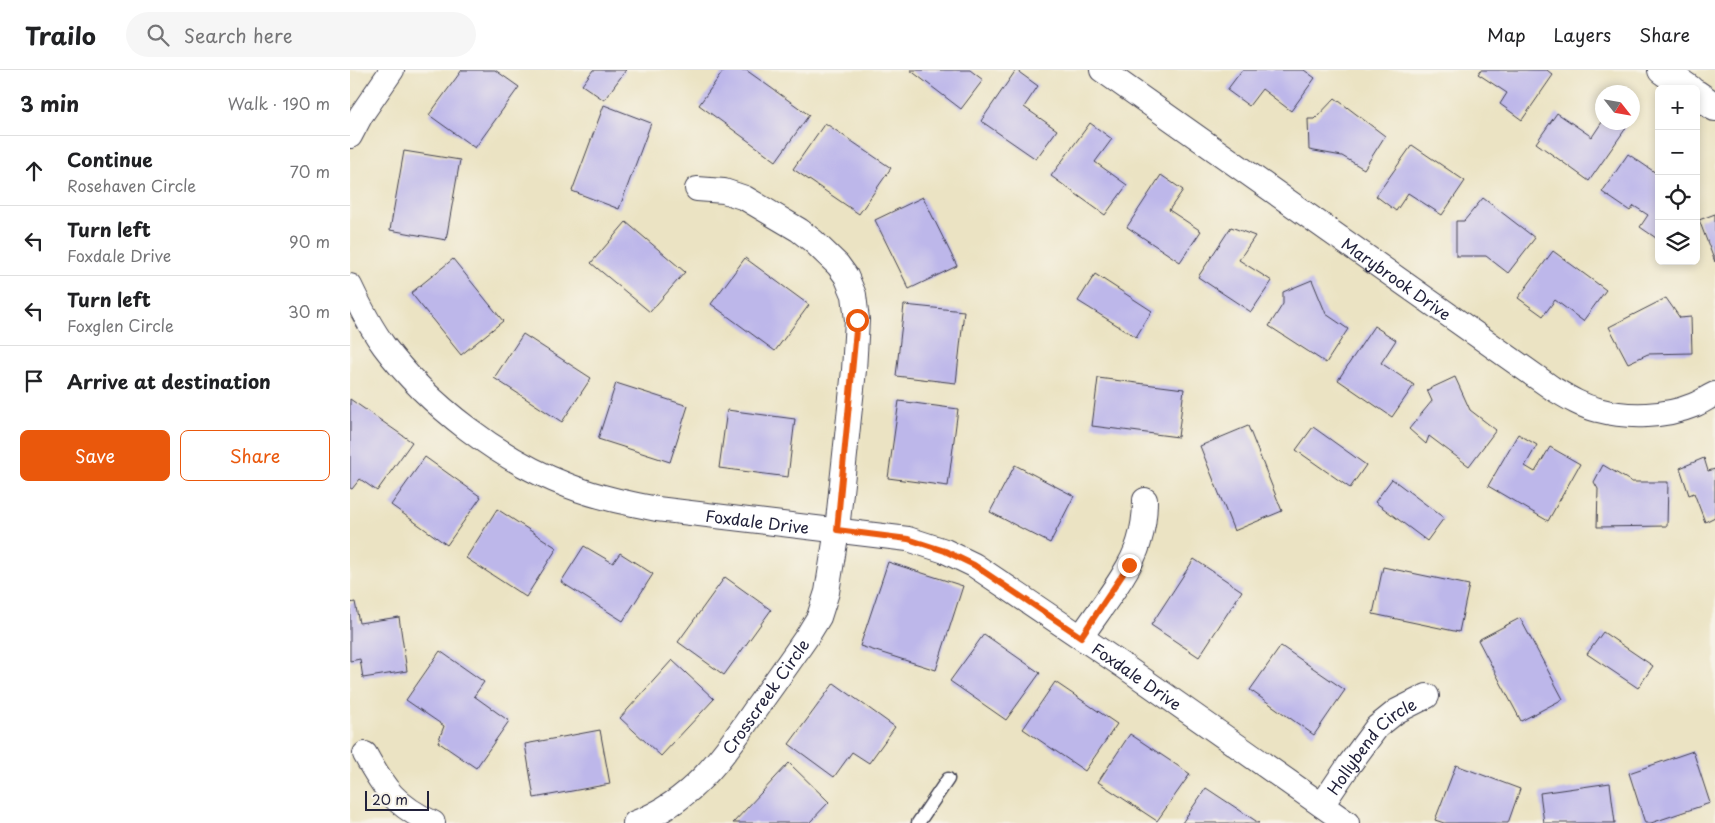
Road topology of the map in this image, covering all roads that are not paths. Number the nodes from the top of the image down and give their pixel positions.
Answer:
1 (392, 70) edge
2 (1102, 70) edge
3 (1662, 70) edge
4 (1683, 85) edge
5 (1700, 97) edge
6 (1715, 107) edge
7 (350, 136) edge
8 (697, 189) dead end
9 (350, 286) edge
10 (1715, 394) edge
11 (1145, 500) dead end
12 (837, 530) junction
13 (1081, 637) junction
14 (1427, 696) dead end
15 (364, 754) dead end
16 (948, 779) dead end
17 (1322, 805) junction
18 (433, 823) edge
19 (635, 823) edge
20 (918, 823) edge
21 (1347, 823) edge

1 - 7 street
2 - 10 street, Marybrook Drive
3 - 4 street
5 - 6 street
8 - 12 street, Crosscreek Circle
9 - 12 street, Foxdale Drive
11 - 13 street
12 - 13 street, Foxdale Drive
12 - 19 street, Crosscreek Circle
13 - 17 street, Foxdale Drive
14 - 17 street, Hollybend Circle
15 - 18 street
16 - 20 lane
17 - 21 street, Foxdale Drive

